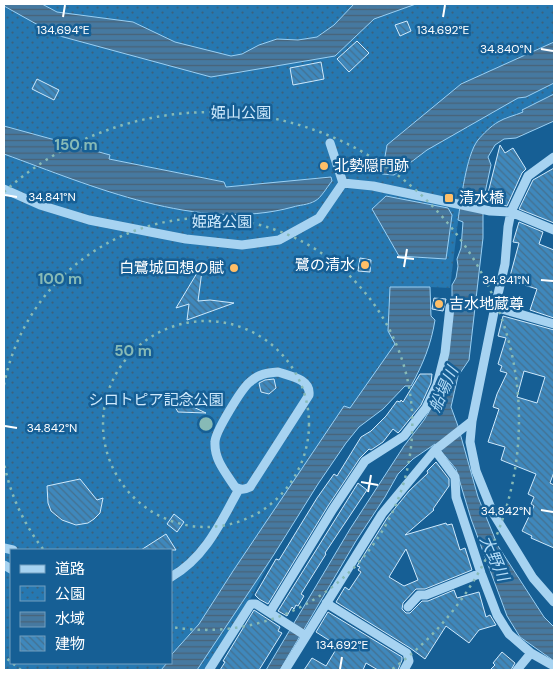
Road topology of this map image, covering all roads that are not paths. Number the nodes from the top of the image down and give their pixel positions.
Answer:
1 (330, 143) dead end
2 (554, 156) edge
3 (343, 183) junction
4 (4, 189) edge
5 (511, 212) junction
6 (554, 230) edge
7 (450, 307) dead end
8 (495, 307) junction
9 (554, 324) edge
10 (472, 421) junction
11 (434, 450) junction
12 (239, 489) junction
13 (481, 573) junction
14 (172, 576) edge
15 (554, 602) edge
16 (326, 603) junction
17 (408, 607) dead end
18 (270, 612) junction
19 (306, 636) junction
20 (531, 653) junction
21 (554, 666) edge
22 (209, 670) edge
23 (285, 670) edge
24 (404, 670) edge
25 (517, 670) edge

1 - 3 street
2 - 5 street
3 - 4 street
3 - 5 street
5 - 6 street
5 - 8 street
7 - 18 street
8 - 9 street
8 - 10 street
10 - 11 street
10 - 15 street
11 - 13 street
11 - 16 street
12 - 12 street
12 - 14 street
13 - 17 street
13 - 20 street
16 - 19 street
16 - 24 street
18 - 19 street
18 - 22 street
19 - 23 street
20 - 21 street
20 - 25 street

